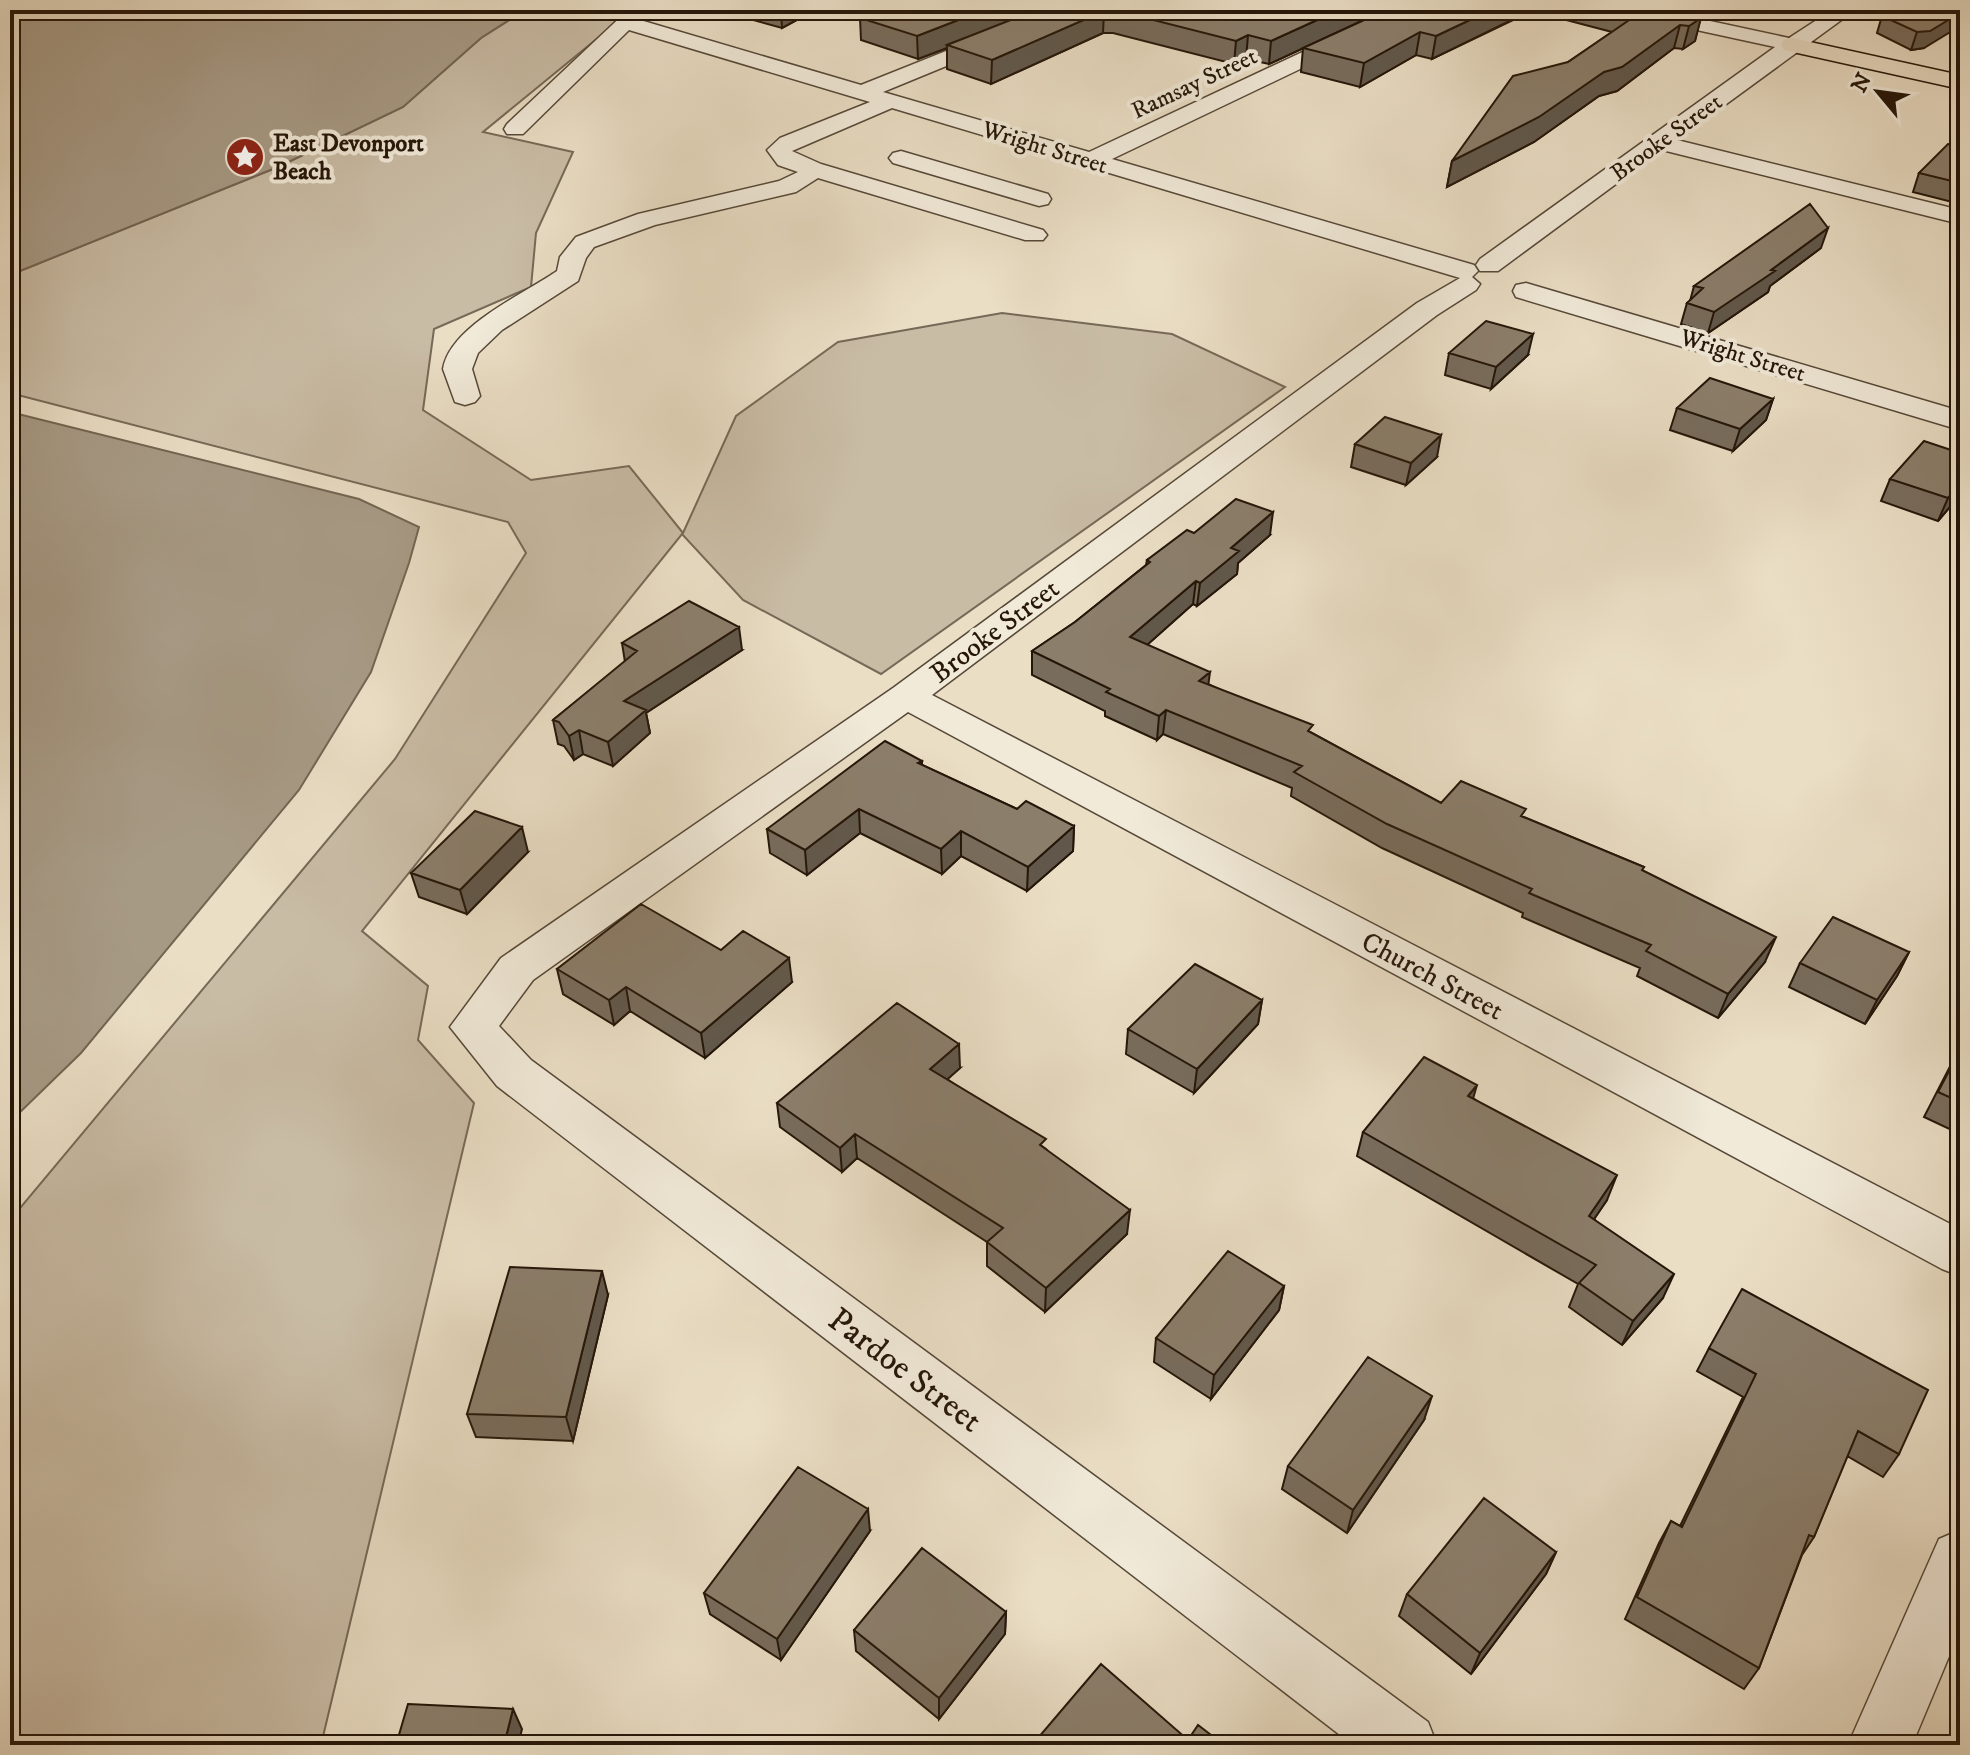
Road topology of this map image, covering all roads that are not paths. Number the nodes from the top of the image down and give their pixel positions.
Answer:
1 (1066, 10) edge
2 (1408, 10) edge
3 (1632, 10) edge
4 (1845, 10) edge
5 (633, 16) edge
6 (1792, 45) junction
7 (1960, 82) edge
8 (863, 92) junction
9 (891, 101) junction
10 (515, 129) dead end
11 (1658, 142) junction
12 (901, 158) dead end
13 (1089, 161) junction
14 (813, 169) junction
15 (1958, 217) dead end
16 (994, 223) junction
17 (1034, 235) dead end
18 (1474, 273) junction
19 (465, 396) dead end
20 (1960, 421) edge
21 (906, 696) junction
22 (517, 969) joint
23 (1960, 1254) edge
24 (1960, 1559) edge
25 (1405, 1745) edge
26 (1880, 1745) edge

1 - 8 street
2 - 13 street, Ramsay Street
3 - 6 street
4 - 6 street, Brooke Street
5 - 8 street, Wright Street
5 - 10 street
6 - 7 main road
6 - 11 street, Brooke Street
8 - 9 street, Wright Street
9 - 13 street, Wright Street
9 - 14 street
11 - 15 street
11 - 18 street, Brooke Street
12 - 16 street
13 - 18 street, Wright Street
14 - 16 street
14 - 19 street
16 - 17 street
18 - 20 street, Wright Street
18 - 21 street, Brooke Street
21 - 22 street, Brooke Street
21 - 23 street, Church Street
22 - 25 street, Pardoe Street
24 - 26 street

